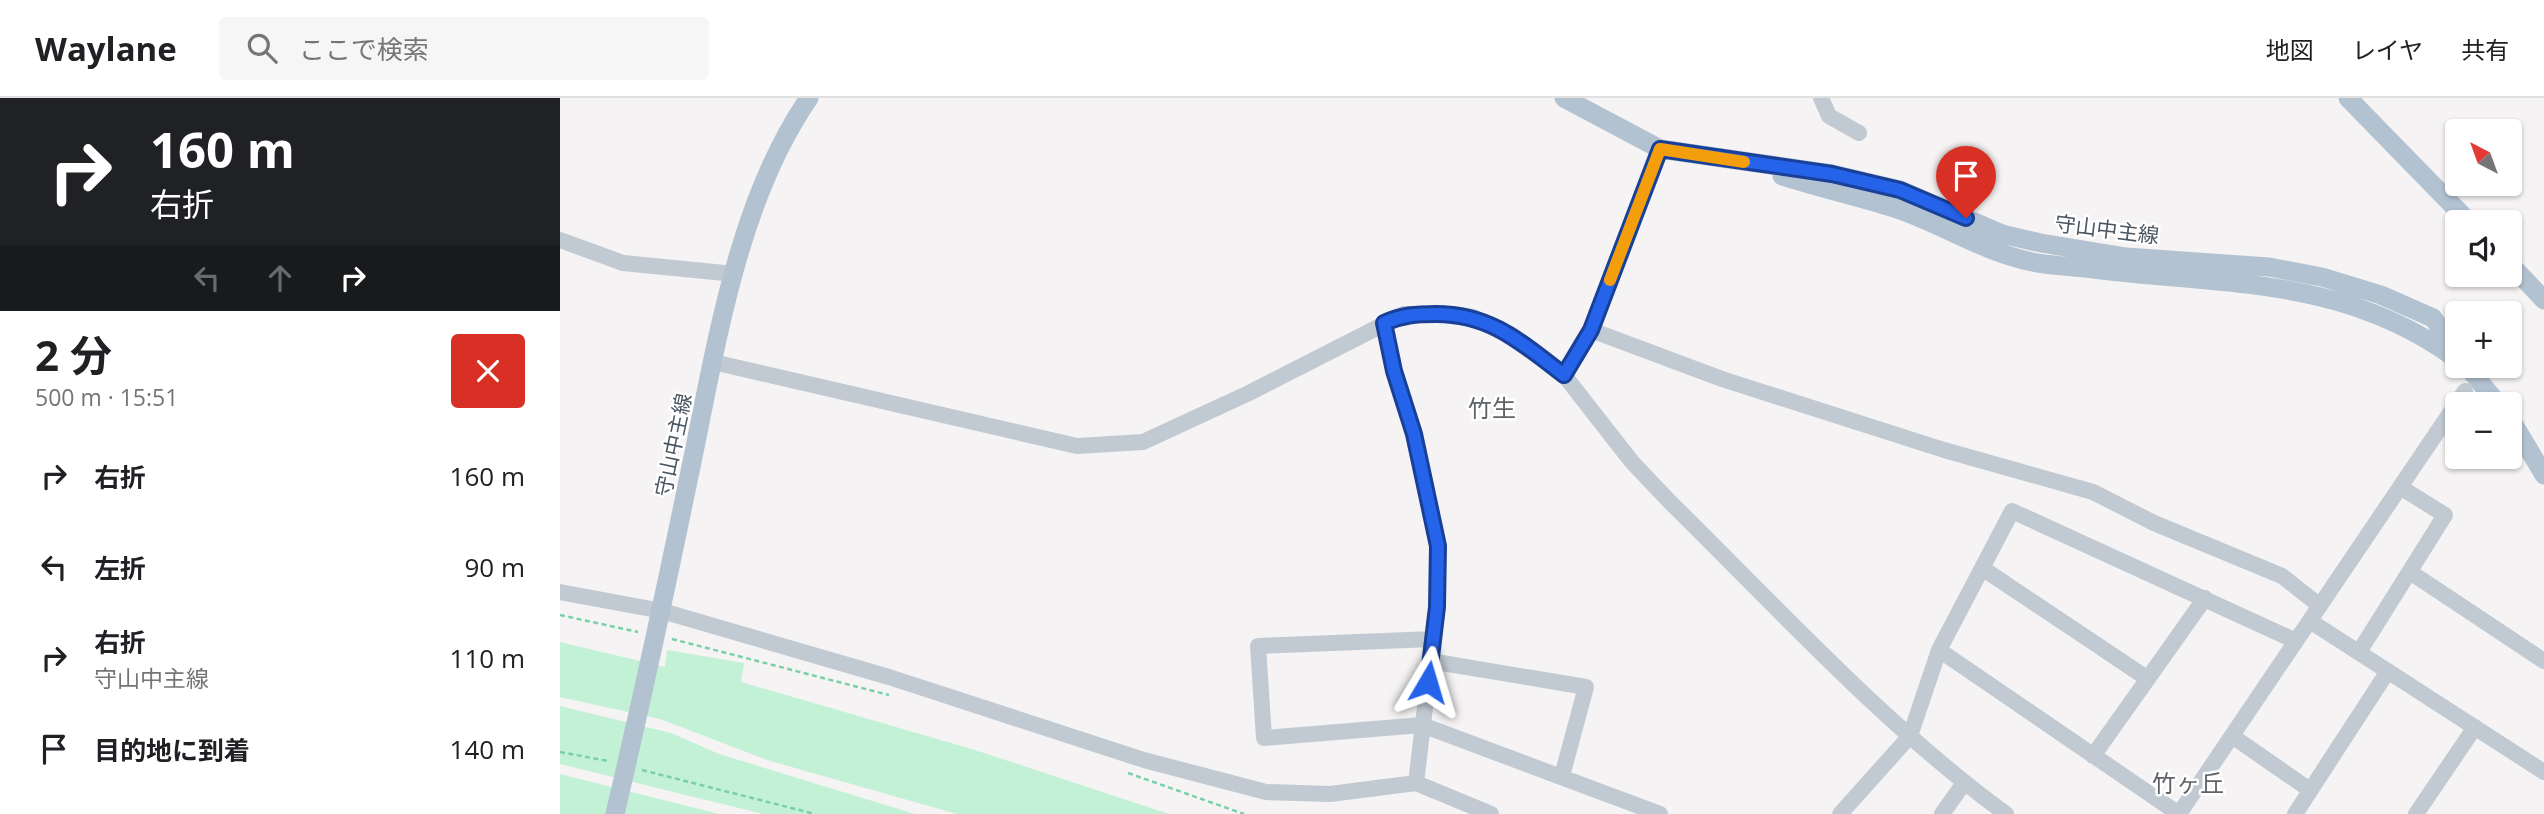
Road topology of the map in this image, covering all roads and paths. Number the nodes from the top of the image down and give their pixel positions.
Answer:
1 (809, 98) edge
2 (1564, 98) edge
3 (1821, 98) edge
4 (2348, 98) edge
5 (1859, 133) dead end
6 (1660, 149) junction
7 (1738, 161) junction
8 (2457, 210) edge
9 (560, 240) edge
10 (735, 274) junction
11 (2522, 277) edge
12 (2544, 300) edge
13 (1384, 323) junction
14 (1591, 330) junction
15 (2445, 334) edge
16 (2445, 351) edge
17 (713, 362) junction
18 (1564, 375) junction
19 (2476, 378) edge
20 (2465, 391) dead end
21 (2488, 392) edge
22 (2522, 438) edge
23 (2544, 475) edge
24 (2400, 487) junction
25 (1982, 568) junction
26 (2410, 572) junction
27 (560, 592) edge
28 (2204, 598) junction
29 (2320, 606) junction
30 (662, 611) junction
31 (560, 615) edge
32 (2310, 621) junction
33 (656, 635) junction
34 (1433, 639) junction
35 (2297, 641) junction
36 (1939, 650) junction
37 (2359, 652) junction
38 (1430, 661) junction
39 (2544, 661) edge
40 (2388, 671) junction
41 (2148, 679) junction
42 (891, 695) dead end
43 (1422, 725) junction
44 (2475, 727) junction
45 (1910, 736) junction
46 (2232, 736) junction
47 (560, 752) edge
48 (2093, 756) junction
49 (618, 764) dead end
50 (631, 767) dead end
51 (2544, 772) edge
52 (1128, 773) dead end
53 (1562, 776) junction
54 (1416, 783) junction
55 (1964, 783) junction
56 (2310, 790) junction
57 (2419, 813) edge
58 (615, 814) edge
59 (815, 814) edge
60 (1244, 814) edge
61 (1491, 814) edge
62 (1660, 814) edge
63 (1840, 814) edge
64 (1942, 814) edge
65 (2006, 814) edge
66 (2295, 814) edge

1 - 10 main road, 守山中主線
2 - 6 main road, 守山中主線
3 - 5 street
4 - 8 main road
6 - 7 main road, 守山中主線
6 - 14 street
7 - 15 main road, 守山中主線
7 - 16 main road, 守山中主線
9 - 10 street
10 - 17 main road, 守山中主線
11 - 12 main road
13 - 17 street
13 - 18 street
13 - 34 street
14 - 18 street
14 - 29 street
17 - 30 main road, 守山中主線
18 - 45 street
19 - 21 main road, 守山中主線
20 - 24 street
22 - 23 main road
24 - 26 street
24 - 29 street
25 - 28 street
25 - 36 street
25 - 41 street
26 - 37 street
26 - 39 street
27 - 30 street
28 - 35 street
28 - 41 street
29 - 32 street
30 - 33 main road, 守山中主線
30 - 54 street
31 - 33 path
32 - 35 street
32 - 37 street
33 - 42 path
33 - 58 main road, 守山中主線
34 - 38 street
34 - 43 street
35 - 46 street
36 - 45 street
36 - 48 street
37 - 40 street
38 - 43 street
38 - 53 street
40 - 44 street
40 - 56 street
41 - 48 street
43 - 53 street
43 - 54 street
44 - 51 street
44 - 57 street
45 - 55 street
45 - 63 street
46 - 48 street
46 - 56 street
47 - 49 path
50 - 59 path
52 - 60 path
53 - 62 street
54 - 61 street
55 - 64 street
55 - 65 street
56 - 66 street

